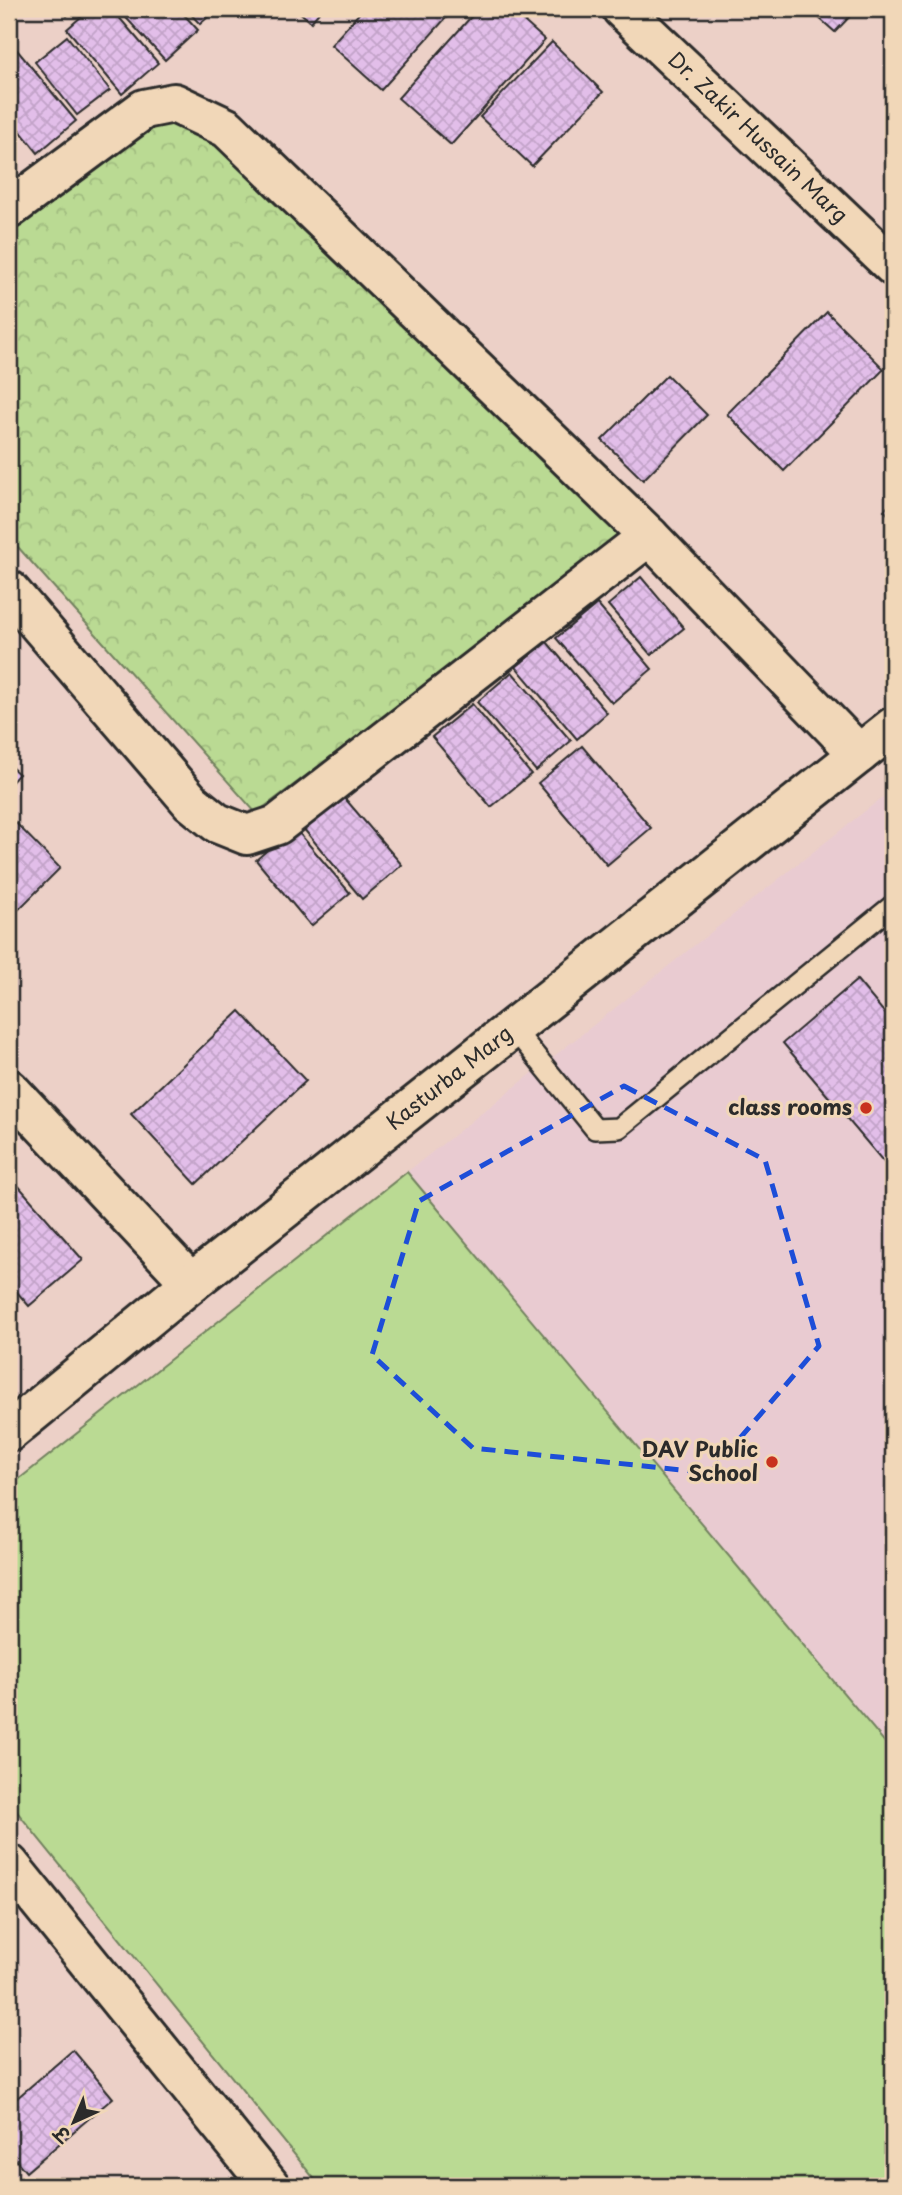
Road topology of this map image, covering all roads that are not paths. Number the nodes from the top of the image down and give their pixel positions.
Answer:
1 (622, 9) edge
2 (9, 209) edge
3 (889, 255) edge
4 (649, 536) junction
5 (9, 590) edge
6 (893, 727) edge
7 (859, 754) junction
8 (893, 905) edge
9 (513, 1028) junction
10 (9, 1089) edge
11 (191, 1283) junction
12 (9, 1432) edge
13 (9, 1864) edge
14 (270, 2186) edge

1 - 3 street, Dr. Zakir Hussain Marg
2 - 4 street
4 - 5 street
4 - 7 street
6 - 7 street, Kasturba Marg
7 - 9 street, Kasturba Marg
8 - 9 lane
9 - 11 street, Kasturba Marg
10 - 11 street
11 - 12 street, Kasturba Marg
13 - 14 street

